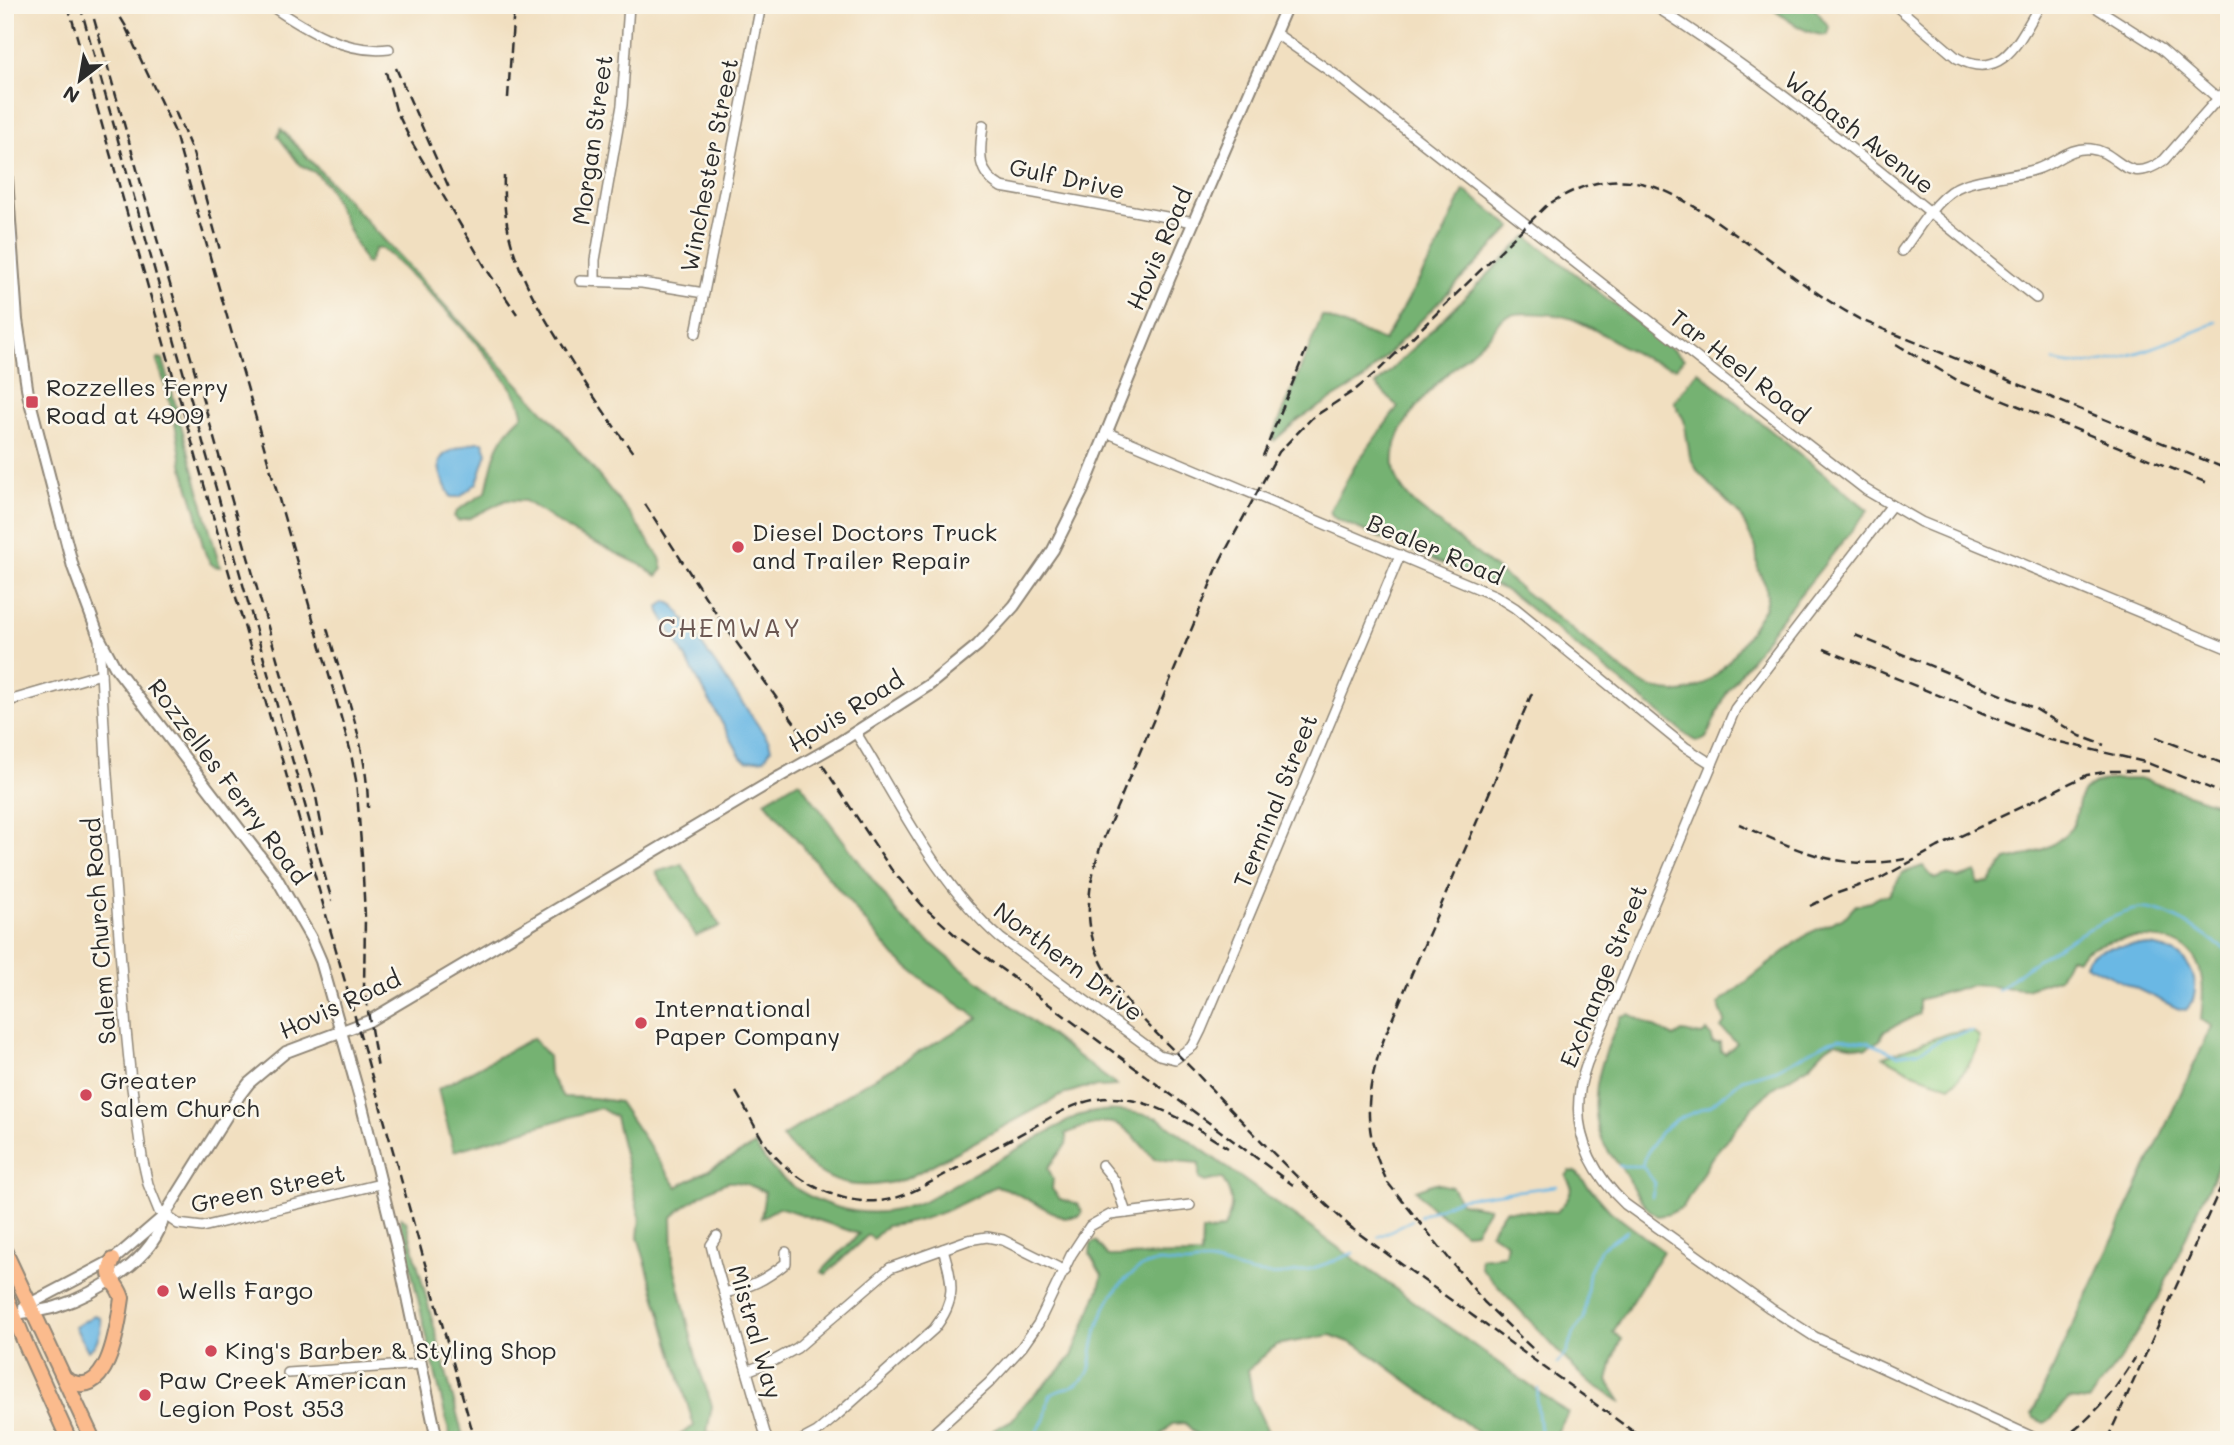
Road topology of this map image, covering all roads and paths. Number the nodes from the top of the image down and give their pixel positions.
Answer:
1 (270, 5) edge
2 (629, 5) edge
3 (761, 5) edge
4 (1287, 5) edge
5 (1653, 5) edge
6 (2040, 5) edge
7 (2092, 5) edge
8 (1901, 7) edge
9 (1275, 33) junction
10 (385, 50) dead end
11 (2229, 86) edge
12 (2218, 98) junction
13 (2229, 108) edge
14 (984, 125) dead end
15 (5, 150) edge
16 (1931, 214) junction
17 (1194, 222) junction
18 (1902, 251) dead end
19 (580, 281) dead end
20 (595, 281) junction
21 (704, 293) junction
22 (2036, 298) dead end
23 (696, 332) dead end
24 (1106, 432) junction
25 (1891, 506) junction
26 (1400, 555) junction
27 (99, 637) junction
28 (2229, 649) edge
29 (101, 674) junction
30 (5, 702) edge
31 (856, 733) junction
32 (1712, 764) junction
33 (341, 1032) junction
34 (1181, 1057) joint
35 (1102, 1166) dead end
36 (380, 1184) junction
37 (1190, 1205) dead end
38 (1126, 1213) junction
39 (164, 1216) junction
40 (717, 1236) dead end
41 (943, 1249) junction
42 (5, 1252) edge
43 (786, 1252) dead end
44 (113, 1260) junction
45 (1065, 1271) junction
46 (111, 1279) junction
47 (724, 1293) junction
48 (5, 1294) edge
49 (31, 1308) junction
50 (10, 1316) edge
51 (421, 1364) junction
52 (747, 1371) junction
53 (288, 1373) dead end
54 (64, 1378) junction
55 (69, 1440) edge
56 (93, 1440) edge
57 (437, 1440) edge
58 (767, 1440) edge
59 (802, 1440) edge
60 (926, 1440) edge
61 (2039, 1440) edge

1 - 10 street
2 - 20 street, Morgan Street
3 - 21 street, Winchester Street
4 - 9 street, Hovis Road
5 - 16 street, Wabash Avenue
6 - 8 street
7 - 12 street
9 - 17 street, Hovis Road
9 - 25 street, Tar Heel Road
11 - 12 street
12 - 13 street
12 - 16 street
14 - 17 street, Gulf Drive
15 - 27 street, Rozzelles Ferry Road
16 - 18 street
16 - 22 street, Wabash Avenue
17 - 24 street, Hovis Road
19 - 20 street
20 - 21 street
21 - 23 street, Winchester Street
24 - 26 street, Bealer Road
24 - 31 street, Hovis Road
25 - 28 street, Tar Heel Road
25 - 32 street, Exchange Street
26 - 32 street, Bealer Road
26 - 34 street, Terminal Street
27 - 29 street, Salem Church Road
27 - 33 street, Rozzelles Ferry Road
29 - 30 street
29 - 39 street, Salem Church Road
31 - 33 street, Hovis Road, bridge
31 - 34 street, Northern Drive
32 - 61 street, Exchange Street
33 - 36 street, Rozzelles Ferry Road
33 - 39 street, Hovis Road
35 - 38 street
36 - 39 street, Green Street
36 - 51 street, Rozzelles Ferry Road
37 - 38 street
38 - 45 street
39 - 44 street, Hovis Road
39 - 46 street, Hovis Road
40 - 47 street, Mistral Way
41 - 45 street
41 - 52 street
41 - 59 street
42 - 49 highway
43 - 47 street
44 - 46 highway
44 - 49 street, Hovis Road
45 - 60 street
46 - 49 street, Hovis Road
46 - 54 highway
47 - 52 street, Mistral Way
48 - 50 highway
49 - 50 street, Hovis Road
49 - 54 highway
50 - 55 highway
51 - 53 street
51 - 57 street, Rozzelles Ferry Road
52 - 58 street, Mistral Way
54 - 56 highway

